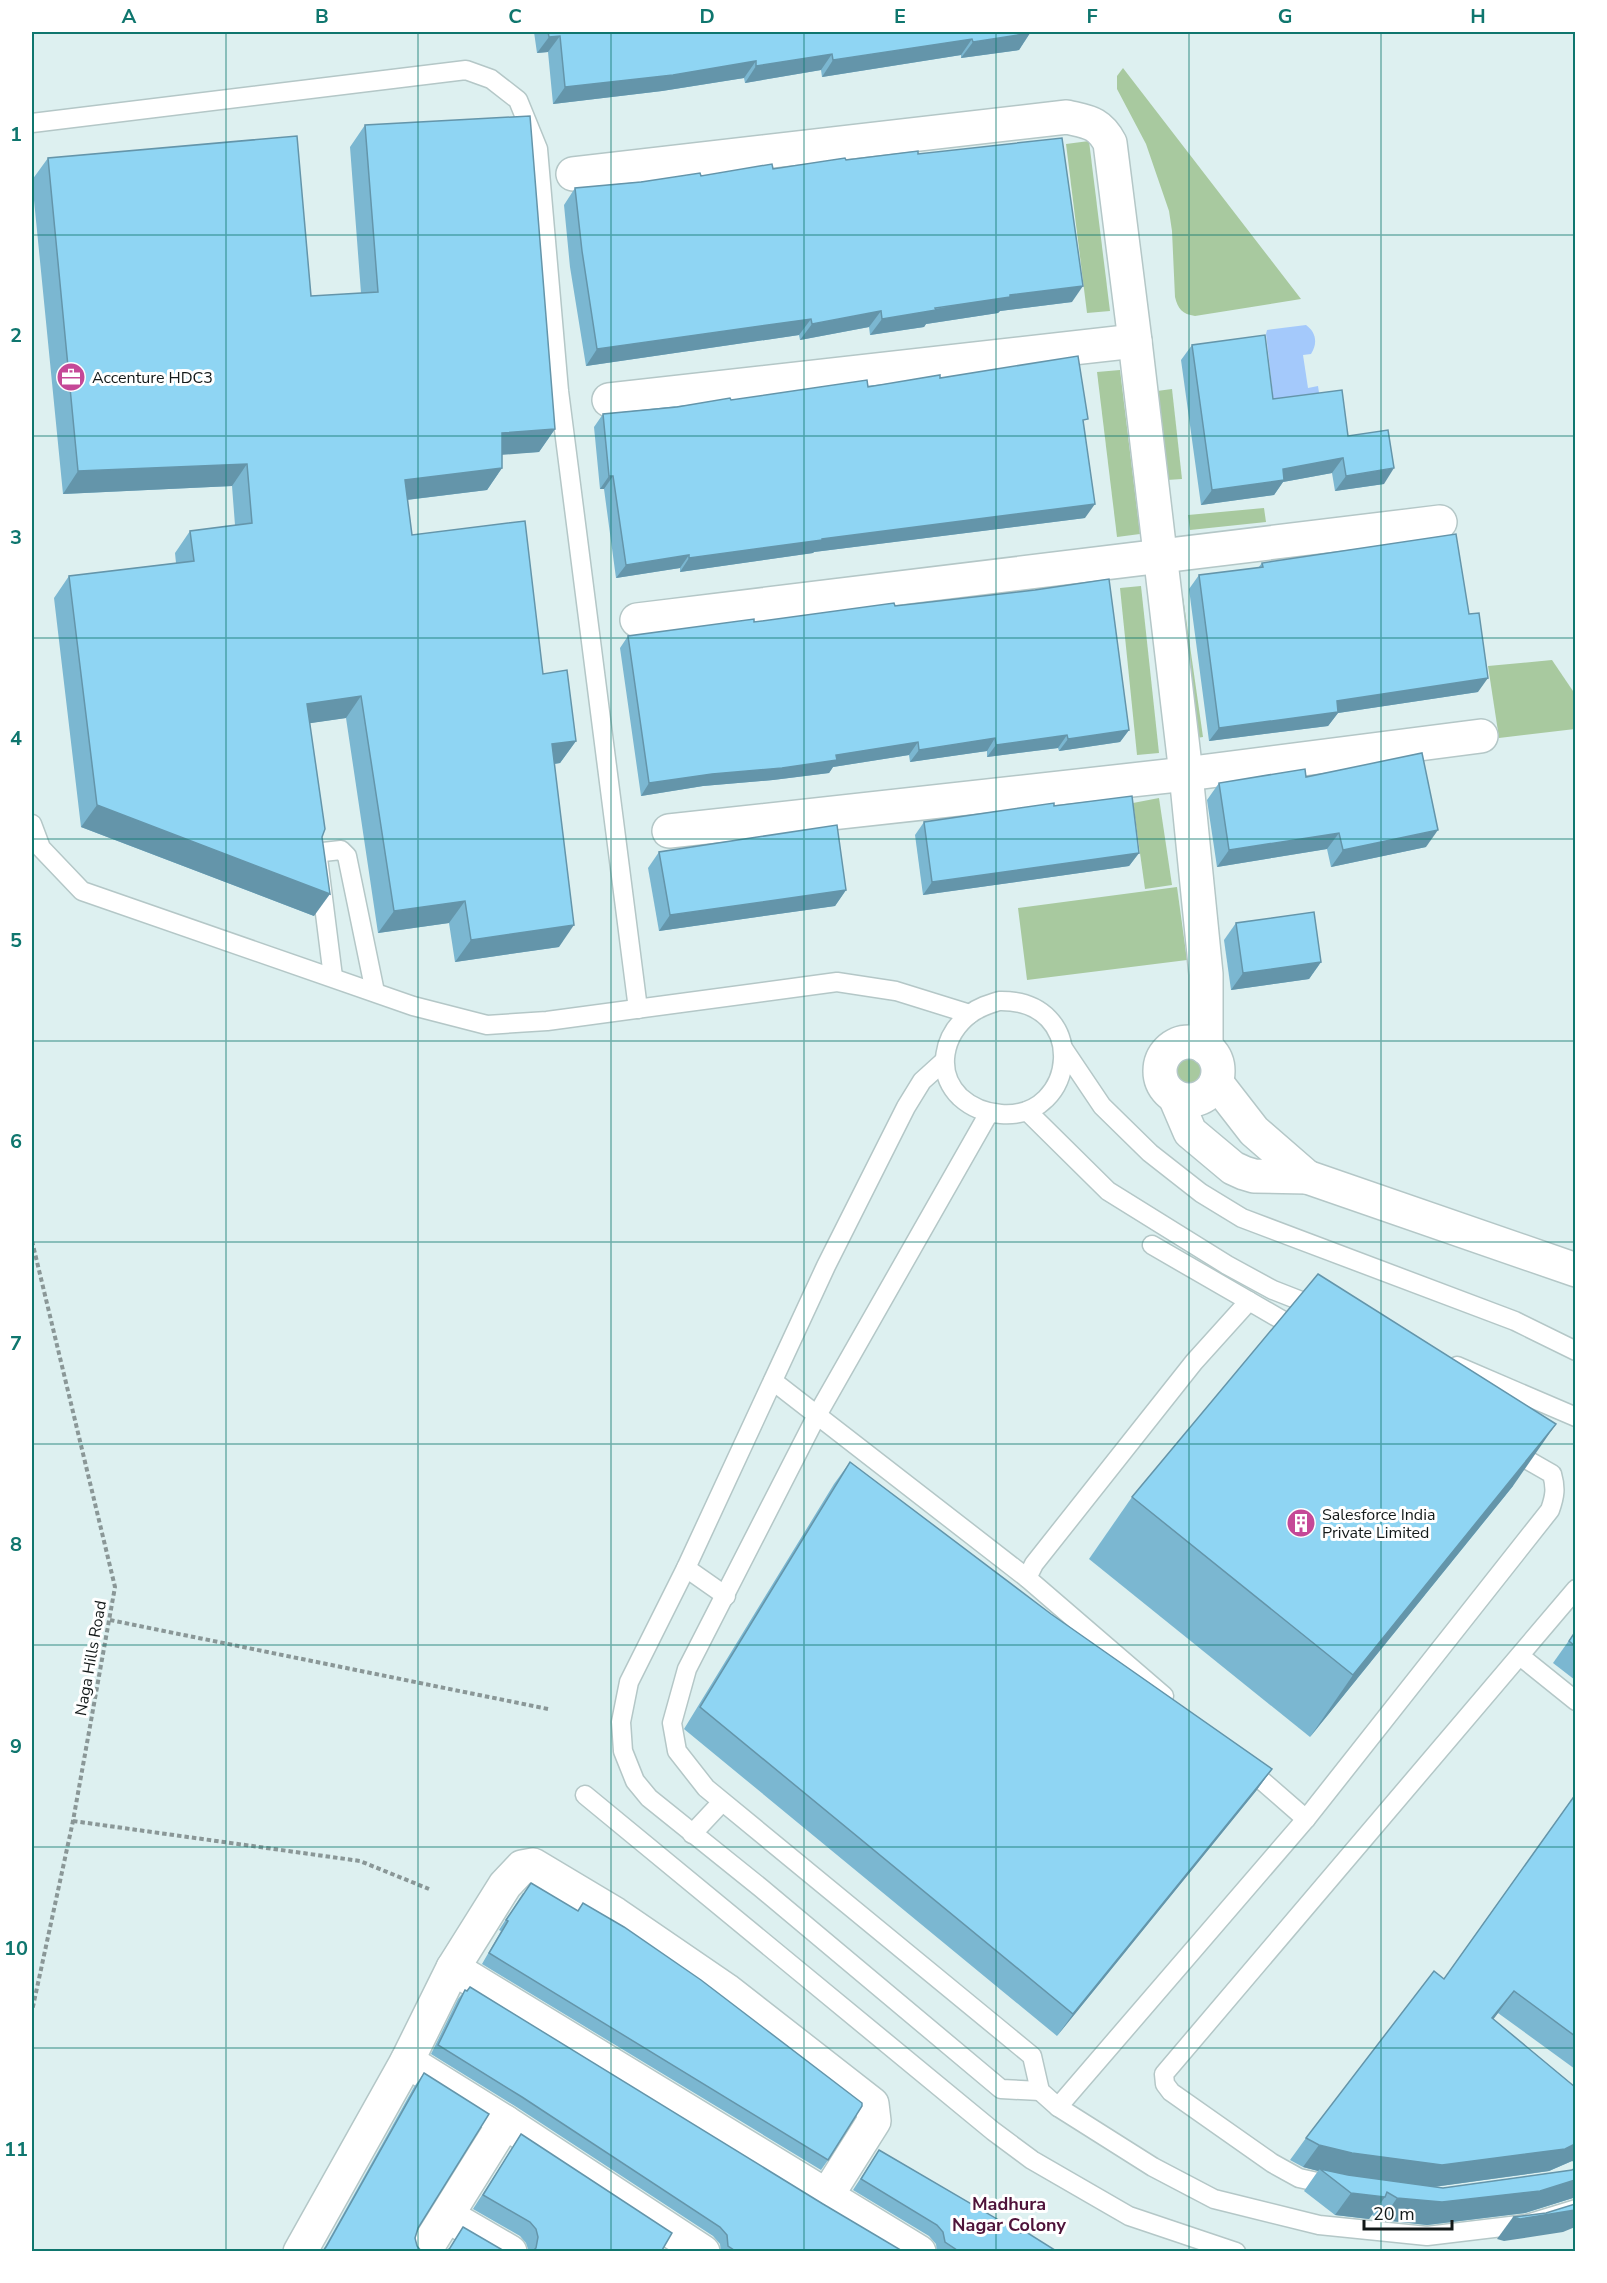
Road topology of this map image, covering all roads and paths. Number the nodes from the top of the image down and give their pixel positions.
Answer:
1 (32, 123) edge
2 (573, 174) dead end
3 (1136, 341) junction
4 (609, 400) dead end
5 (1440, 522) dead end
6 (1161, 555) junction
7 (637, 620) dead end
8 (1481, 736) dead end
9 (1186, 774) junction
10 (32, 824) edge
11 (669, 831) dead end
12 (333, 977) junction
13 (375, 992) junction
14 (638, 1009) junction
15 (970, 1014) junction
16 (1063, 1048) junction
17 (1206, 1048) junction
18 (943, 1062) junction
19 (1216, 1082) junction
20 (1175, 1096) junction
21 (1027, 1112) junction
22 (989, 1113) junction
23 (1307, 1177) junction
24 (32, 1241) edge
25 (1152, 1245) dead end
26 (1575, 1270) edge
27 (1249, 1301) junction
28 (1336, 1315) edge
29 (1320, 1341) edge
30 (1575, 1351) edge
31 (1440, 1359) edge
32 (773, 1381) junction
33 (816, 1417) junction
34 (1575, 1418) edge
35 (1491, 1439) edge
36 (686, 1568) junction
37 (1027, 1578) junction
38 (1575, 1589) edge
39 (726, 1596) junction
40 (110, 1620) junction
41 (1520, 1656) junction
42 (1575, 1701) edge
43 (548, 1709) dead end
44 (1180, 1710) edge
45 (1234, 1756) edge
46 (585, 1795) dead end
47 (722, 1802) junction
48 (1306, 1819) junction
49 (73, 1821) junction
50 (692, 1834) junction
51 (429, 1889) dead end
52 (453, 1968) junction
53 (32, 2011) edge
54 (407, 2061) junction
55 (1040, 2091) junction
56 (1058, 2107) junction
57 (505, 2122) junction
58 (1358, 2190) edge
59 (826, 2197) junction
60 (1575, 2209) edge
61 (448, 2216) junction
62 (300, 2252) edge
63 (424, 2252) edge
64 (510, 2252) edge
65 (703, 2252) edge
66 (919, 2252) edge
67 (1236, 2252) edge

1 - 14 lane
2 - 3 street
3 - 4 street
3 - 6 street
5 - 6 street
6 - 7 street
6 - 9 street
8 - 9 street
9 - 11 street
9 - 17 street
10 - 12 lane
12 - 13 lane
12 - 13 lane
13 - 14 lane
14 - 15 lane
15 - 16 lane
15 - 18 lane
16 - 21 lane
16 - 30 lane
17 - 19 street
17 - 20 street
18 - 22 lane
18 - 32 lane
19 - 20 street
19 - 23 street
20 - 23 street
21 - 22 lane
21 - 28 lane
22 - 33 lane
23 - 26 street
24 - 40 path, Naga Hills Road
25 - 27 lane
27 - 29 lane
27 - 37 lane
31 - 34 lane
32 - 33 lane
32 - 36 lane
33 - 37 lane
33 - 39 lane
35 - 48 lane
36 - 39 lane
36 - 50 lane
37 - 44 lane
38 - 41 lane
39 - 47 lane
40 - 43 path
40 - 49 path, Naga Hills Road
41 - 42 lane
41 - 58 lane
45 - 48 lane
46 - 67 lane
47 - 50 lane
47 - 55 lane
48 - 56 lane
49 - 51 path
49 - 53 path, Naga Hills Road
50 - 55 lane
52 - 54 street
52 - 59 street
52 - 59 street
54 - 57 street
54 - 62 street
55 - 56 lane
56 - 60 lane
57 - 61 street
57 - 65 street
59 - 66 street
61 - 63 street
61 - 64 street

